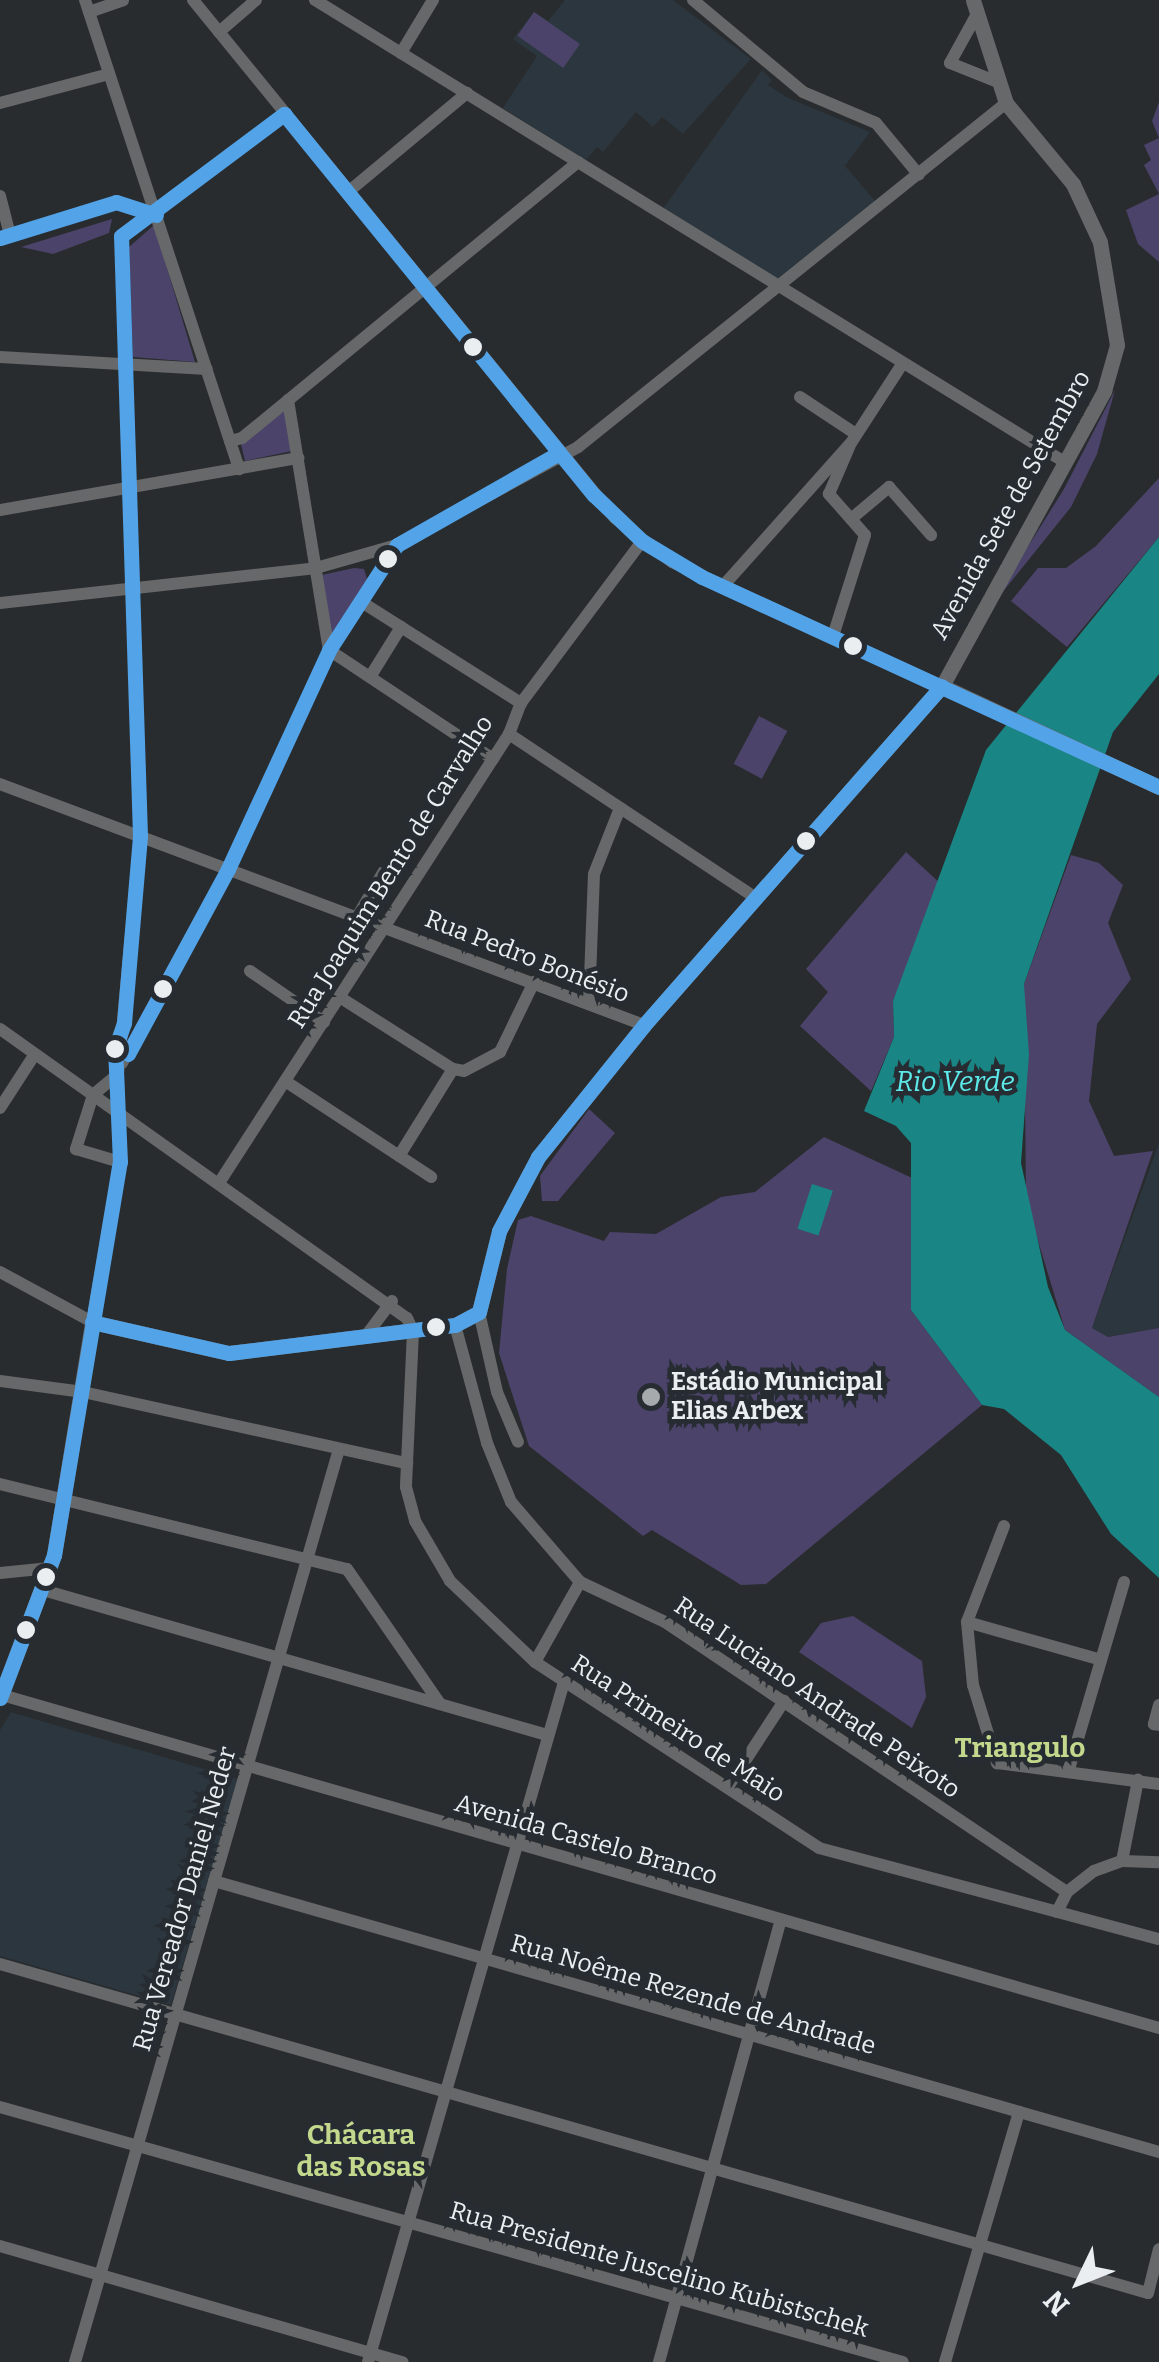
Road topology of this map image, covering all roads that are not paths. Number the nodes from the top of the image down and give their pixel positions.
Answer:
1 (122, 0) edge
2 (193, 0) edge
3 (256, 0) edge
4 (315, 0) edge
5 (433, 0) edge
6 (692, 0) edge
7 (973, 5) edge
8 (87, 6) edge
9 (219, 32) junction
10 (401, 53) junction
11 (110, 74) junction
12 (1000, 82) junction
13 (466, 93) junction
14 (0, 102) edge
15 (1006, 103) junction
16 (284, 114) junction
17 (578, 162) junction
18 (919, 175) junction
19 (348, 192) junction
20 (0, 196) edge
21 (156, 215) junction
22 (5, 237) edge
23 (779, 287) junction
24 (425, 288) junction
25 (0, 357) edge
26 (903, 363) junction
27 (127, 364) junction
28 (207, 370) junction
29 (800, 397) dead end
30 (288, 400) junction
31 (854, 438) junction
32 (230, 441) junction
33 (559, 454) junction
34 (298, 458) junction
35 (1063, 461) junction
36 (240, 468) junction
37 (130, 488) junction
38 (0, 510) edge
39 (851, 519) junction
40 (931, 536) dead end
41 (642, 541) junction
42 (397, 545) junction
43 (316, 568) junction
44 (723, 586) junction
45 (135, 591) junction
46 (360, 601) junction
47 (0, 603) edge
48 (401, 627) junction
49 (834, 636) junction
50 (329, 650) junction
51 (370, 678) junction
52 (942, 686) junction
53 (521, 702) junction
54 (509, 734) junction
55 (493, 759) junction
56 (0, 784) edge
57 (1155, 786) edge
58 (623, 810) junction
59 (140, 836) junction
60 (228, 869) junction
61 (384, 871) dead end
62 (756, 898) junction
63 (357, 917) junction
64 (384, 928) junction
65 (250, 971) dead end
66 (534, 982) junction
67 (341, 998) junction
68 (589, 1004) junction
69 (124, 1007) junction
70 (149, 1017) junction
71 (324, 1022) junction
72 (644, 1025) junction
73 (0, 1029) edge
74 (35, 1054) junction
75 (454, 1068) junction
76 (119, 1071) junction
77 (284, 1082) junction
78 (93, 1095) junction
79 (0, 1108) edge
80 (119, 1114) junction
81 (399, 1156) junction
82 (120, 1162) junction
83 (431, 1177) dead end
84 (220, 1184) junction
85 (0, 1272) edge
86 (392, 1301) junction
87 (480, 1312) junction
88 (92, 1322) junction
89 (455, 1325) junction
90 (412, 1331) junction
91 (365, 1337) junction
92 (0, 1381) edge
93 (83, 1392) junction
94 (518, 1442) dead end
95 (339, 1448) junction
96 (407, 1464) junction
97 (0, 1484) edge
98 (64, 1498) junction
99 (1004, 1526) dead end
100 (308, 1559) junction
101 (50, 1568) junction
102 (0, 1573) edge
103 (580, 1582) junction
104 (1124, 1582) dead end
105 (43, 1590) junction
106 (967, 1622) junction
107 (279, 1658) junction
108 (1101, 1660) junction
109 (535, 1662) junction
110 (7, 1664) edge
111 (417, 1670) junction
112 (564, 1682) junction
113 (409, 1695) junction
114 (1, 1697) edge
115 (784, 1701) junction
116 (440, 1704) junction
117 (1159, 1705) edge
118 (1159, 1726) edge
119 (547, 1735) junction
120 (248, 1766) junction
121 (1069, 1769) junction
122 (1138, 1780) junction
123 (1159, 1784) edge
124 (728, 1787) junction
125 (514, 1843) junction
126 (1122, 1861) junction
127 (1159, 1862) edge
128 (214, 1881) junction
129 (1067, 1892) junction
130 (1057, 1912) junction
131 (781, 1919) junction
132 (1159, 1939) edge
133 (482, 1958) junction
134 (0, 1964) edge
135 (175, 2013) junction
136 (1159, 2028) edge
137 (748, 2034) junction
138 (445, 2090) junction
139 (0, 2106) edge
140 (1019, 2112) junction
141 (137, 2145) junction
142 (1159, 2152) edge
143 (712, 2168) junction
144 (408, 2222) junction
145 (980, 2244) junction
146 (0, 2246) edge
147 (1159, 2249) edge
148 (100, 2275) junction
149 (676, 2298) junction
150 (370, 2357) edge
151 (75, 2362) edge
152 (403, 2362) edge
153 (659, 2362) edge
154 (902, 2362) edge
155 (945, 2362) edge

1 - 8 street
2 - 9 street
3 - 9 street
4 - 10 street
5 - 10 street
6 - 18 street
7 - 12 main road
7 - 12 street
8 - 11 street
9 - 16 street
10 - 13 street
11 - 14 street
11 - 21 street
12 - 15 main road
13 - 17 street
13 - 19 street
15 - 18 street
15 - 35 main road, Avenida Sete de Setembro
16 - 19 street
16 - 21 street
17 - 23 street
17 - 24 street
18 - 23 street
19 - 24 street
20 - 22 street
21 - 22 street
21 - 27 street
21 - 28 street
23 - 26 street
23 - 33 street
24 - 30 street
24 - 33 street
25 - 27 street
26 - 31 street
26 - 35 street
27 - 28 street
27 - 37 street
28 - 32 street
29 - 31 street
30 - 32 street
30 - 34 street
31 - 39 street
31 - 44 street
32 - 36 street
33 - 41 street
33 - 42 street
34 - 36 street
34 - 43 street
35 - 52 main road, Avenida Sete de Setembro
36 - 37 street
37 - 38 street
37 - 45 street
39 - 40 street
39 - 49 street
41 - 44 street
41 - 53 street, Rua Joaquim Bento de Carvalho
42 - 43 street
42 - 46 street
43 - 45 street
43 - 50 street
44 - 49 street
45 - 47 street
45 - 59 street
46 - 48 street
46 - 50 street
48 - 51 street
48 - 53 street
49 - 52 street
50 - 51 street
50 - 60 street
51 - 55 street
52 - 57 main road
52 - 62 main road, Avenida Sete de Setembro
53 - 54 street, Rua Joaquim Bento de Carvalho
54 - 55 street, Rua Joaquim Bento de Carvalho
54 - 58 street
55 - 64 street, Rua Joaquim Bento de Carvalho
56 - 59 street, Rua Pedro Bonésio
58 - 62 street
58 - 68 street
59 - 60 street, Rua Pedro Bonésio
59 - 69 street
60 - 63 street, Rua Pedro Bonésio
60 - 70 street
61 - 63 street
62 - 72 main road, Avenida Sete de Setembro
63 - 64 street, Rua Pedro Bonésio
64 - 66 street, Rua Pedro Bonésio
64 - 67 street, Rua Joaquim Bento de Carvalho
65 - 71 street
66 - 68 street, Rua Pedro Bonésio
66 - 75 street
67 - 71 street, Rua Joaquim Bento de Carvalho
67 - 75 street
68 - 72 street, Rua Pedro Bonésio
69 - 70 street
69 - 76 street
70 - 76 street
71 - 77 street, Rua Joaquim Bento de Carvalho
72 - 87 main road, Avenida Sete de Setembro
73 - 74 street
74 - 78 street
74 - 79 street
75 - 81 street
76 - 78 street
76 - 80 street
77 - 81 street
77 - 84 street, Rua Joaquim Bento de Carvalho
78 - 80 street
78 - 82 street
80 - 82 street
80 - 84 street
81 - 83 street
82 - 88 street
84 - 86 street
85 - 88 street
86 - 90 street
86 - 91 street
87 - 89 main road
87 - 94 street
88 - 91 main road
88 - 93 main road
89 - 90 main road
89 - 103 street, Rua Luciano Andrade Peixoto
90 - 91 main road
90 - 96 street, Rua Primeiro de Maio
92 - 93 street
93 - 95 street
93 - 98 main road
95 - 96 street
95 - 100 street, Rua Vereador Daniel Neder
96 - 109 street, Rua Primeiro de Maio
97 - 98 street
98 - 100 street
98 - 101 main road
99 - 106 street
100 - 107 street, Rua Vereador Daniel Neder
100 - 111 street
101 - 102 street
101 - 105 main road
103 - 109 street
103 - 115 street, Rua Luciano Andrade Peixoto
104 - 108 street
105 - 107 street
105 - 110 main road
106 - 108 street
106 - 121 street
107 - 113 street
107 - 120 street, Rua Vereador Daniel Neder
108 - 121 street
109 - 112 street, Rua Primeiro de Maio
110 - 114 main road
111 - 113 street
111 - 116 street
112 - 119 street
112 - 124 street, Rua Primeiro de Maio
113 - 116 street
114 - 120 street, Avenida Castelo Branco
115 - 124 street
115 - 129 street, Rua Luciano Andrade Peixoto
116 - 119 street
117 - 118 street
119 - 125 street
120 - 125 street, Avenida Castelo Branco
120 - 128 street, Rua Vereador Daniel Neder
121 - 122 street
122 - 123 street
122 - 126 street
124 - 130 street, Rua Primeiro de Maio
125 - 131 street, Avenida Castelo Branco
125 - 133 street
126 - 127 street
126 - 129 street
128 - 133 street, Rua Noême Rezende de Andrade
128 - 135 street, Rua Vereador Daniel Neder
129 - 130 street
130 - 132 street, Rua Primeiro de Maio
131 - 136 street, Avenida Castelo Branco
131 - 137 street
133 - 137 street, Rua Noême Rezende de Andrade
133 - 138 street
134 - 135 street
135 - 138 street
135 - 141 street, Rua Vereador Daniel Neder
137 - 140 street, Rua Noême Rezende de Andrade
137 - 143 street
138 - 143 street
138 - 144 street
139 - 141 street, Rua Presidente Juscelino Kubistschek
140 - 142 street, Rua Noême Rezende de Andrade
140 - 145 street
141 - 144 street, Rua Presidente Juscelino Kubistschek
141 - 148 street, Rua Vereador Daniel Neder
143 - 145 street
143 - 149 street
144 - 149 street, Rua Presidente Juscelino Kubistschek
144 - 150 street
145 - 147 street
145 - 155 street
146 - 148 street
148 - 150 street
148 - 151 street, Rua Vereador Daniel Neder
149 - 153 street
149 - 154 street, Rua Presidente Juscelino Kubistschek
150 - 152 street

